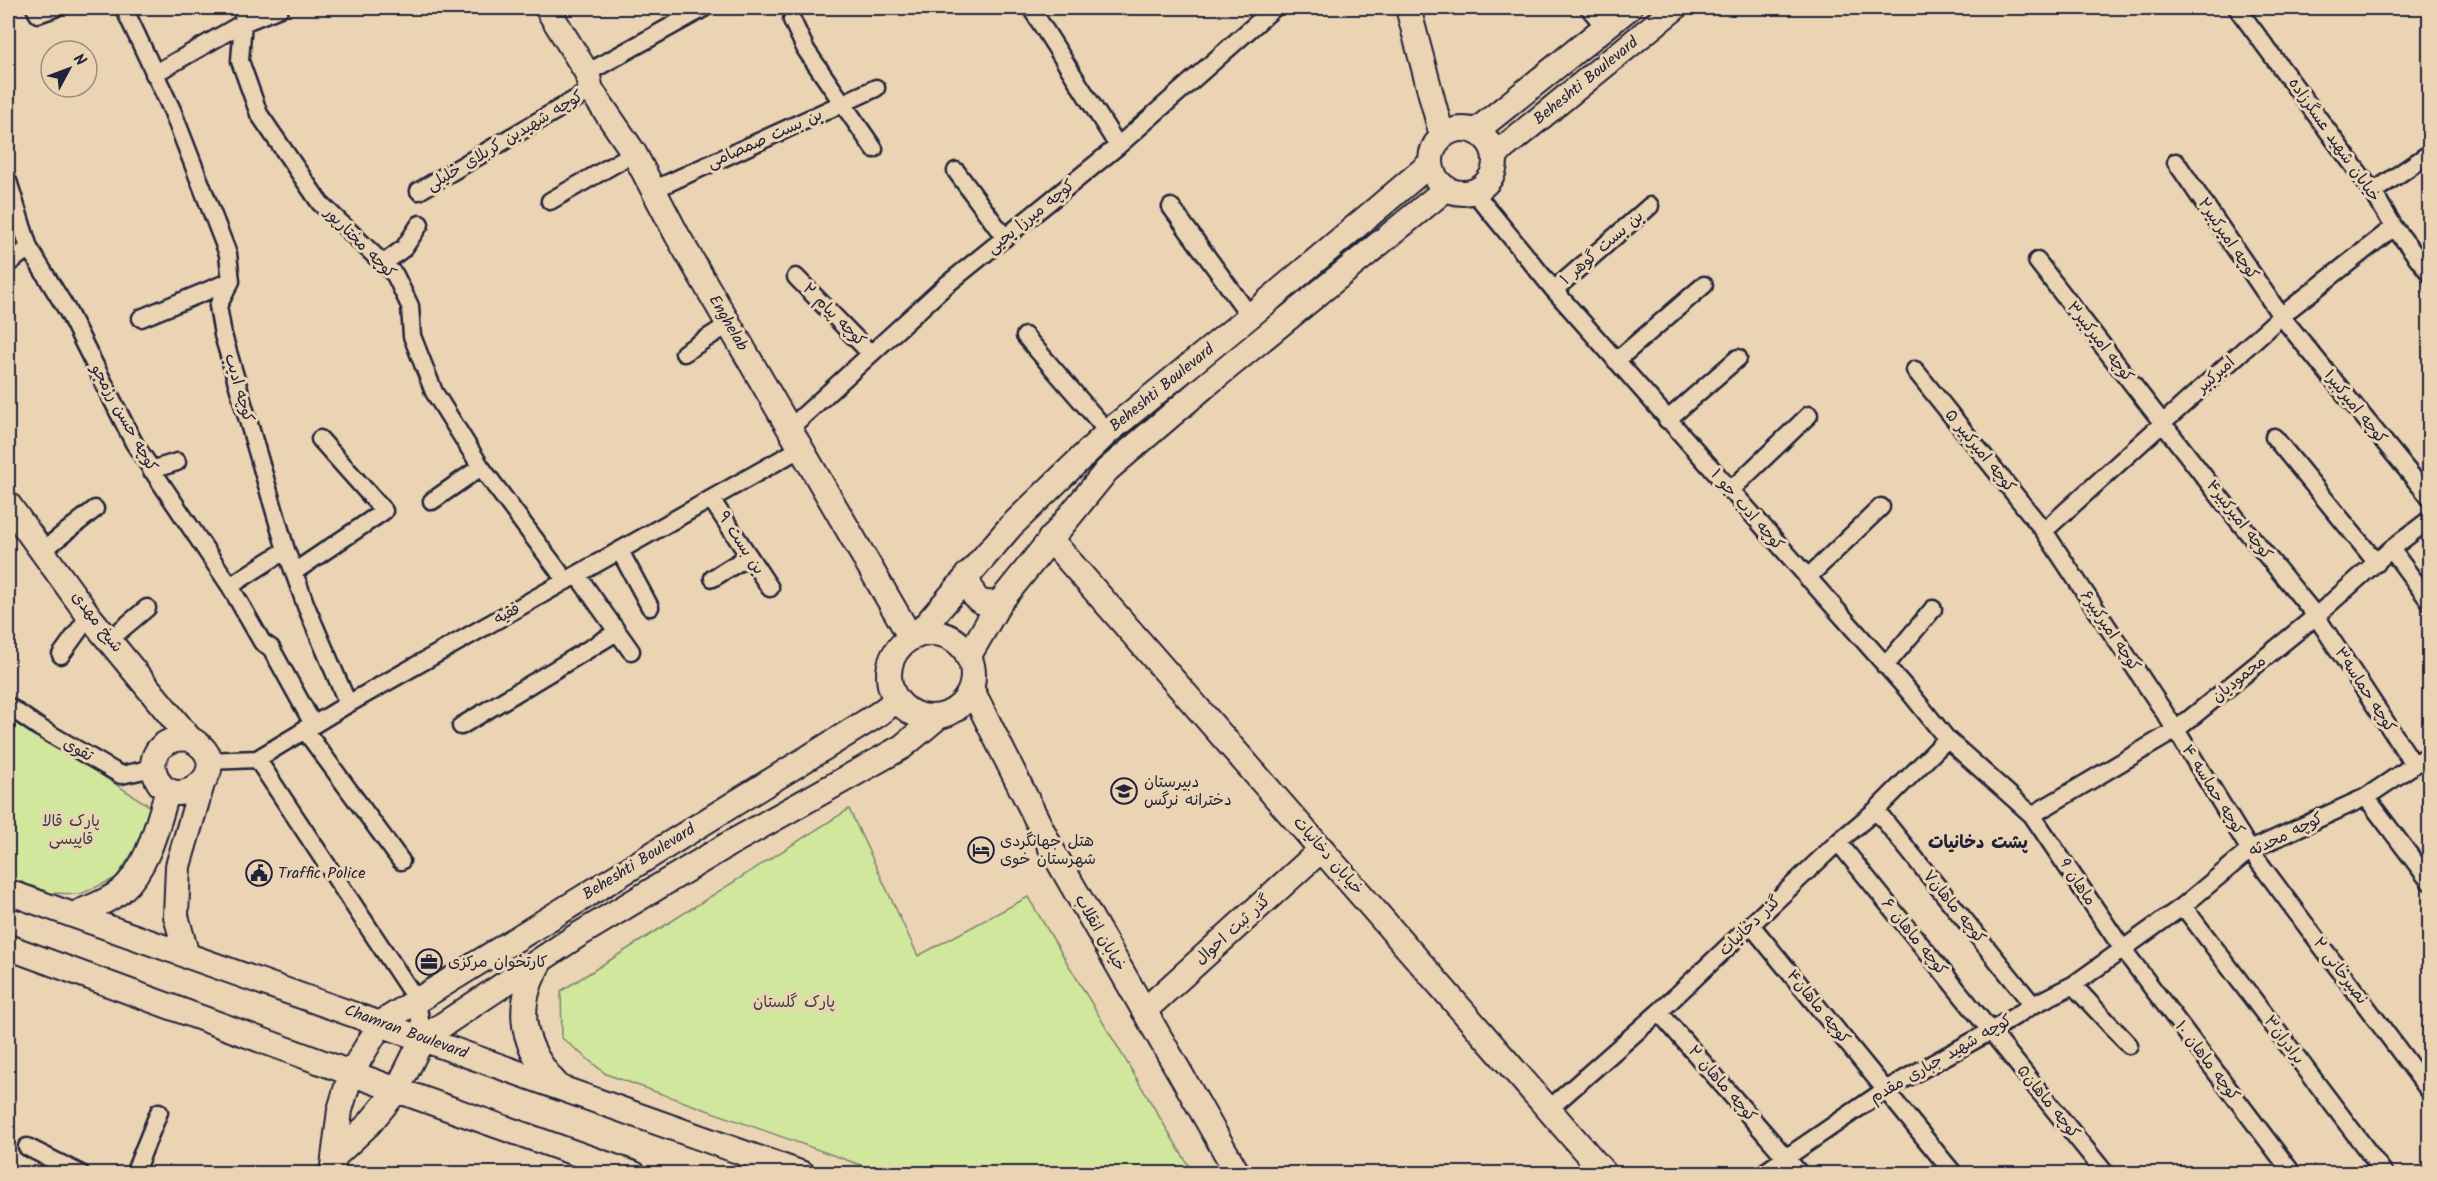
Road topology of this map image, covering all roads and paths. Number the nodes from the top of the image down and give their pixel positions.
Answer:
1 (35, 8) edge
2 (55, 8) edge
3 (124, 8) edge
4 (280, 8) edge
5 (547, 8) edge
6 (704, 8) edge
7 (1031, 8) edge
8 (1274, 8) edge
9 (1408, 8) edge
10 (1589, 8) edge
11 (1629, 8) edge
12 (1676, 8) edge
13 (2237, 8) edge
14 (244, 15) edge
15 (792, 20) dead end
16 (1605, 27) junction
17 (154, 74) junction
18 (589, 82) junction
19 (876, 88) dead end
20 (842, 104) junction
21 (1476, 131) junction
22 (1442, 136) junction
23 (1118, 146) junction
24 (874, 149) dead end
25 (634, 153) junction
26 (2430, 153) edge
27 (1496, 154) junction
28 (2176, 162) dead end
29 (1431, 163) junction
30 (956, 171) dead end
31 (8, 182) edge
32 (1446, 189) junction
33 (653, 190) junction
34 (419, 192) dead end
35 (1474, 192) junction
36 (2373, 192) junction
37 (550, 201) dead end
38 (1650, 206) dead end
39 (1171, 207) dead end
40 (420, 224) dead end
41 (2394, 228) junction
42 (1005, 238) junction
43 (29, 248) junction
44 (2037, 261) dead end
45 (384, 263) junction
46 (8, 264) edge
47 (2430, 274) edge
48 (796, 278) dead end
49 (231, 281) junction
50 (1704, 285) dead end
51 (1554, 290) junction
52 (1250, 316) junction
53 (2280, 316) junction
54 (141, 318) dead end
55 (729, 324) junction
56 (1025, 336) dead end
57 (684, 353) dead end
58 (872, 354) junction
59 (1738, 358) dead end
60 (1616, 361) junction
61 (1915, 370) dead end
62 (1809, 415) dead end
63 (1667, 420) junction
64 (2164, 423) junction
65 (1108, 432) junction
66 (2274, 437) dead end
67 (795, 438) junction
68 (320, 439) dead end
69 (177, 462) dead end
70 (481, 467) junction
71 (152, 470) junction
72 (1730, 491) junction
73 (2430, 498) edge
74 (711, 499) junction
75 (432, 501) dead end
76 (8, 507) edge
77 (1881, 507) dead end
78 (95, 509) dead end
79 (2430, 519) edge
80 (2044, 531) junction
81 (1050, 539) junction
82 (2391, 549) junction
83 (42, 550) junction
84 (286, 550) junction
85 (620, 551) junction
86 (749, 556) junction
87 (2377, 563) junction
88 (294, 572) junction
89 (967, 575) junction
90 (571, 578) junction
91 (713, 578) dead end
92 (1807, 578) junction
93 (230, 586) junction
94 (770, 588) dead end
95 (1000, 602) junction
96 (2430, 602) edge
97 (650, 607) dead end
98 (147, 608) dead end
99 (1934, 609) dead end
100 (89, 616) junction
101 (2316, 616) junction
102 (617, 632) junction
103 (914, 637) junction
104 (110, 639) junction
105 (631, 651) dead end
106 (62, 655) dead end
107 (968, 657) junction
108 (1885, 666) junction
109 (971, 688) junction
110 (897, 700) junction
111 (348, 704) junction
112 (8, 706) edge
113 (938, 717) junction
114 (460, 726) dead end
115 (308, 727) junction
116 (2176, 730) junction
117 (1947, 738) junction
118 (190, 739) junction
119 (2430, 754) edge
120 (257, 759) junction
121 (2414, 765) junction
122 (154, 768) junction
123 (205, 773) junction
124 (168, 790) junction
125 (2366, 797) junction
126 (1876, 810) junction
127 (2032, 815) junction
128 (1838, 842) junction
129 (1322, 849) junction
130 (2250, 850) junction
131 (401, 861) dead end
132 (2430, 882) edge
133 (8, 892) edge
134 (2183, 906) junction
135 (73, 915) junction
136 (1751, 925) junction
137 (8, 947) edge
138 (2122, 948) junction
139 (187, 956) junction
140 (541, 960) junction
141 (2073, 985) junction
142 (417, 1001) junction
143 (2033, 1005) junction
144 (1144, 1011) junction
145 (1659, 1012) junction
146 (381, 1023) junction
147 (1991, 1031) junction
148 (423, 1038) junction
149 (2129, 1045) dead end
150 (351, 1073) junction
151 (559, 1087) junction
152 (397, 1090) junction
153 (1885, 1090) junction
154 (2430, 1092) edge
155 (1549, 1109) junction
156 (159, 1112) dead end
157 (27, 1148) dead end
158 (1785, 1157) junction
159 (334, 1164) edge
160 (81, 1173) edge
161 (134, 1173) edge
162 (634, 1173) edge
163 (803, 1173) edge
164 (1238, 1173) edge
165 (1605, 1173) edge
166 (1761, 1173) edge
167 (1800, 1173) edge
168 (1954, 1173) edge
169 (2106, 1173) edge
170 (2293, 1173) edge
171 (2385, 1173) edge

1 - 2 street
3 - 17 street
4 - 14 street
5 - 18 main road, Enghelab
6 - 18 street, کوچه شهیدین کربلای خلیلی
7 - 23 street
8 - 23 street, کوچه میرزا یحیی
9 - 22 main road
10 - 16 street
11 - 16 main road, Beheshti Boulevard
12 - 27 main road, Beheshti Boulevard
13 - 36 street, خیابان شهید عسگرزاده
14 - 17 street
14 - 45 street, کوچه مختارپور
15 - 20 street
16 - 21 main road, Beheshti Boulevard
17 - 49 street
18 - 25 main road, Enghelab
18 - 34 street, کوچه شهیدین کربلای خلیلی
19 - 20 street, بن بست صمصامی
20 - 24 street
20 - 33 street, بن بست صمصامی
21 - 22 main road
21 - 27 main road
22 - 29 main road
23 - 42 street, کوچه میرزا یحیی
25 - 33 main road, Enghelab
25 - 37 street
26 - 36 street
27 - 35 main road
28 - 53 street, کوچه امیرکبیر۲
29 - 32 main road
29 - 52 main road, Beheshti Boulevard
30 - 42 street
31 - 43 street, کوچه حسن رزمجو
32 - 35 main road
32 - 81 main road, Beheshti Boulevard
33 - 55 main road, Enghelab
35 - 51 street, کوچه ادب جو ۱
36 - 41 street, خیابان شهید عسگرزاده
38 - 51 street, بن بست گوهر ۱
39 - 52 street
40 - 45 street
41 - 47 street, خیابان شهید عسگرزاده
41 - 53 street, امیرکبیر
42 - 58 street, کوچه میرزا یحیی
43 - 46 street
43 - 71 street, کوچه حسن رزمجو
44 - 64 street, کوچه امیرکبیر۳
45 - 70 street, کوچه مختارپور
48 - 58 street, کوچه پیام ۲
49 - 54 street
49 - 84 street, کوچه ادیب
50 - 60 street
51 - 60 street, کوچه ادب جو ۱
52 - 65 main road, Beheshti Boulevard
53 - 64 street, امیرکبیر
53 - 73 street, کوچه امیرکبیر۱
55 - 57 street
55 - 67 main road, Enghelab
56 - 65 street
58 - 67 street, کوچه میرزا یحیی
59 - 63 street
60 - 63 street, کوچه ادب جو ۱
61 - 80 street, کوچه امیرکبیر ۵
62 - 72 street
63 - 72 street, کوچه ادب جو ۱
64 - 80 street, امیرکبیر
64 - 101 street, کوچه امیرکبیر۴
65 - 89 main road, Beheshti Boulevard
66 - 87 street
67 - 74 street, فقیه
67 - 103 main road, Enghelab
68 - 88 street
69 - 71 street
70 - 75 street
70 - 90 street, کوچه مختارپور
71 - 93 street, کوچه حسن رزمجو
72 - 92 street, کوچه ادب جو ۱
74 - 85 street, فقیه
74 - 86 street, بن بست ۹
76 - 83 main road, شیخ مهدی
77 - 92 street
78 - 83 street
79 - 82 street, محمودیان
80 - 116 street, کوچه امیرکبیر۶
81 - 95 main road, Beheshti Boulevard
81 - 129 main road, خیابان دخانیات
82 - 87 street, محمودیان
82 - 96 street
83 - 100 main road, شیخ مهدی
84 - 88 street, کوچه ادیب
84 - 93 street
85 - 90 street, فقیه
85 - 97 street
86 - 91 street
86 - 94 street, بن بست ۹
87 - 101 street, محمودیان
88 - 111 street, کوچه ادیب
89 - 95 main road
89 - 103 main road, Beheshti Boulevard
90 - 102 street, کوچه مختارپور
90 - 111 street, فقیه
92 - 108 street, کوچه ادب جو ۱
93 - 115 street, کوچه حسن رزمجو
95 - 107 main road, Beheshti Boulevard
98 - 104 street
99 - 108 street
100 - 104 main road, شیخ مهدی
100 - 106 street
101 - 116 street, محمودیان
101 - 121 street, کوچه حماسه۳
102 - 105 street, کوچه مختارپور
102 - 114 street
103 - 107 main road
103 - 110 main road
104 - 118 main road, شیخ مهدی
107 - 109 main road
108 - 117 street, کوچه ادب جو ۱
109 - 113 main road
109 - 144 main road, خیابان انقلاب
110 - 113 main road
110 - 142 main road, Beheshti Boulevard
111 - 115 street, فقیه
112 - 122 street, تقوی
113 - 140 main road, Beheshti Boulevard
115 - 120 street, فقیه
115 - 131 street, کوچه حسن رزمجو
116 - 127 street, محمودیان
116 - 130 street, کوچه حماسه ۴
117 - 126 street, گذر دخانیات
117 - 127 street, کوچه ادب جو ۱
118 - 122 main road
118 - 123 main road
119 - 121 street, کوچه محدثه
120 - 123 street
120 - 142 street
121 - 125 street, کوچه محدثه
122 - 124 main road
123 - 124 main road
123 - 139 main road
124 - 135 main road
125 - 130 street, کوچه محدثه
125 - 132 street
126 - 128 street, گذر دخانیات
126 - 143 street, کوچه ماهان۷
127 - 138 street, ماهان 9
128 - 136 street, گذر دخانیات
128 - 147 street, کوچه ماهان ۶
129 - 144 main road, گذر ثبت احوال
129 - 155 main road, خیابان دخانیات
130 - 134 street, کوچه محدثه
130 - 154 street, نصیرخانی ۲
133 - 135 main road, Chamran Boulevard
134 - 138 street, کوچه محدثه
134 - 171 street, برادران۳
135 - 139 main road, Chamran Boulevard
136 - 145 street, گذر دخانیات
136 - 153 street, کوچه ماهان۴
137 - 150 main road
138 - 141 street, کوچه شهید جباری مقدم
138 - 170 street, کوچه ماهان ۱۰
139 - 146 main road, Chamran Boulevard
140 - 148 main road, Beheshti Boulevard
140 - 151 main road
141 - 143 street, کوچه شهید جباری مقدم
141 - 149 street
142 - 146 main road, Beheshti Boulevard
142 - 148 street
143 - 147 street, کوچه شهید جباری مقدم
144 - 164 main road, خیابان انقلاب
145 - 155 street, گذر دخانیات
145 - 158 street, کوچه ماهان ۲
146 - 148 main road, Chamran Boulevard
146 - 150 main road
147 - 153 street, کوچه شهید جباری مقدم
147 - 169 street, کوچه ماهان۵
148 - 151 main road, Chamran Boulevard
148 - 152 main road
150 - 152 main road
150 - 159 main road
151 - 163 main road, Chamran Boulevard
152 - 159 main road
152 - 162 main road
153 - 158 street, کوچه شهید جباری مقدم
153 - 168 street, کوچه ماهان۴
155 - 165 main road, خیابان دخانیات
156 - 161 street
157 - 160 street
158 - 166 street, کوچه شهید جباری مقدم
158 - 167 street, کوچه ماهان ۲

